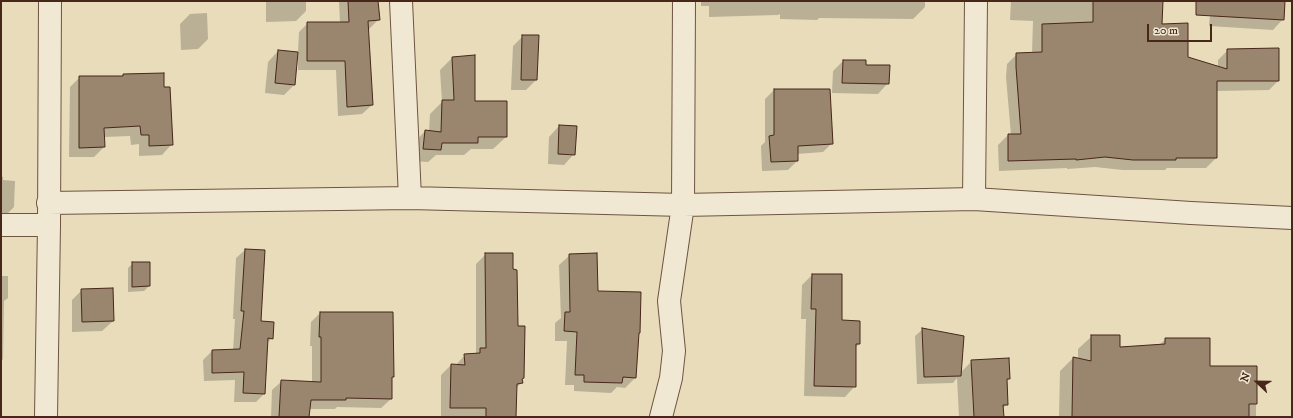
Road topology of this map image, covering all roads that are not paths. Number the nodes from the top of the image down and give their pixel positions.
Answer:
1 (50, 1) edge
2 (401, 1) edge
3 (684, 1) edge
4 (976, 1) edge
5 (410, 198) junction
6 (974, 199) junction
7 (48, 203) junction
8 (683, 205) junction
9 (1292, 218) edge
10 (1, 225) edge
11 (49, 225) junction
12 (46, 417) edge
13 (661, 417) edge

1 - 7 street
2 - 5 street
3 - 8 street
4 - 6 street
5 - 7 street
5 - 8 street
6 - 8 street
6 - 9 street
7 - 11 street
8 - 13 street
10 - 11 street
11 - 12 street

